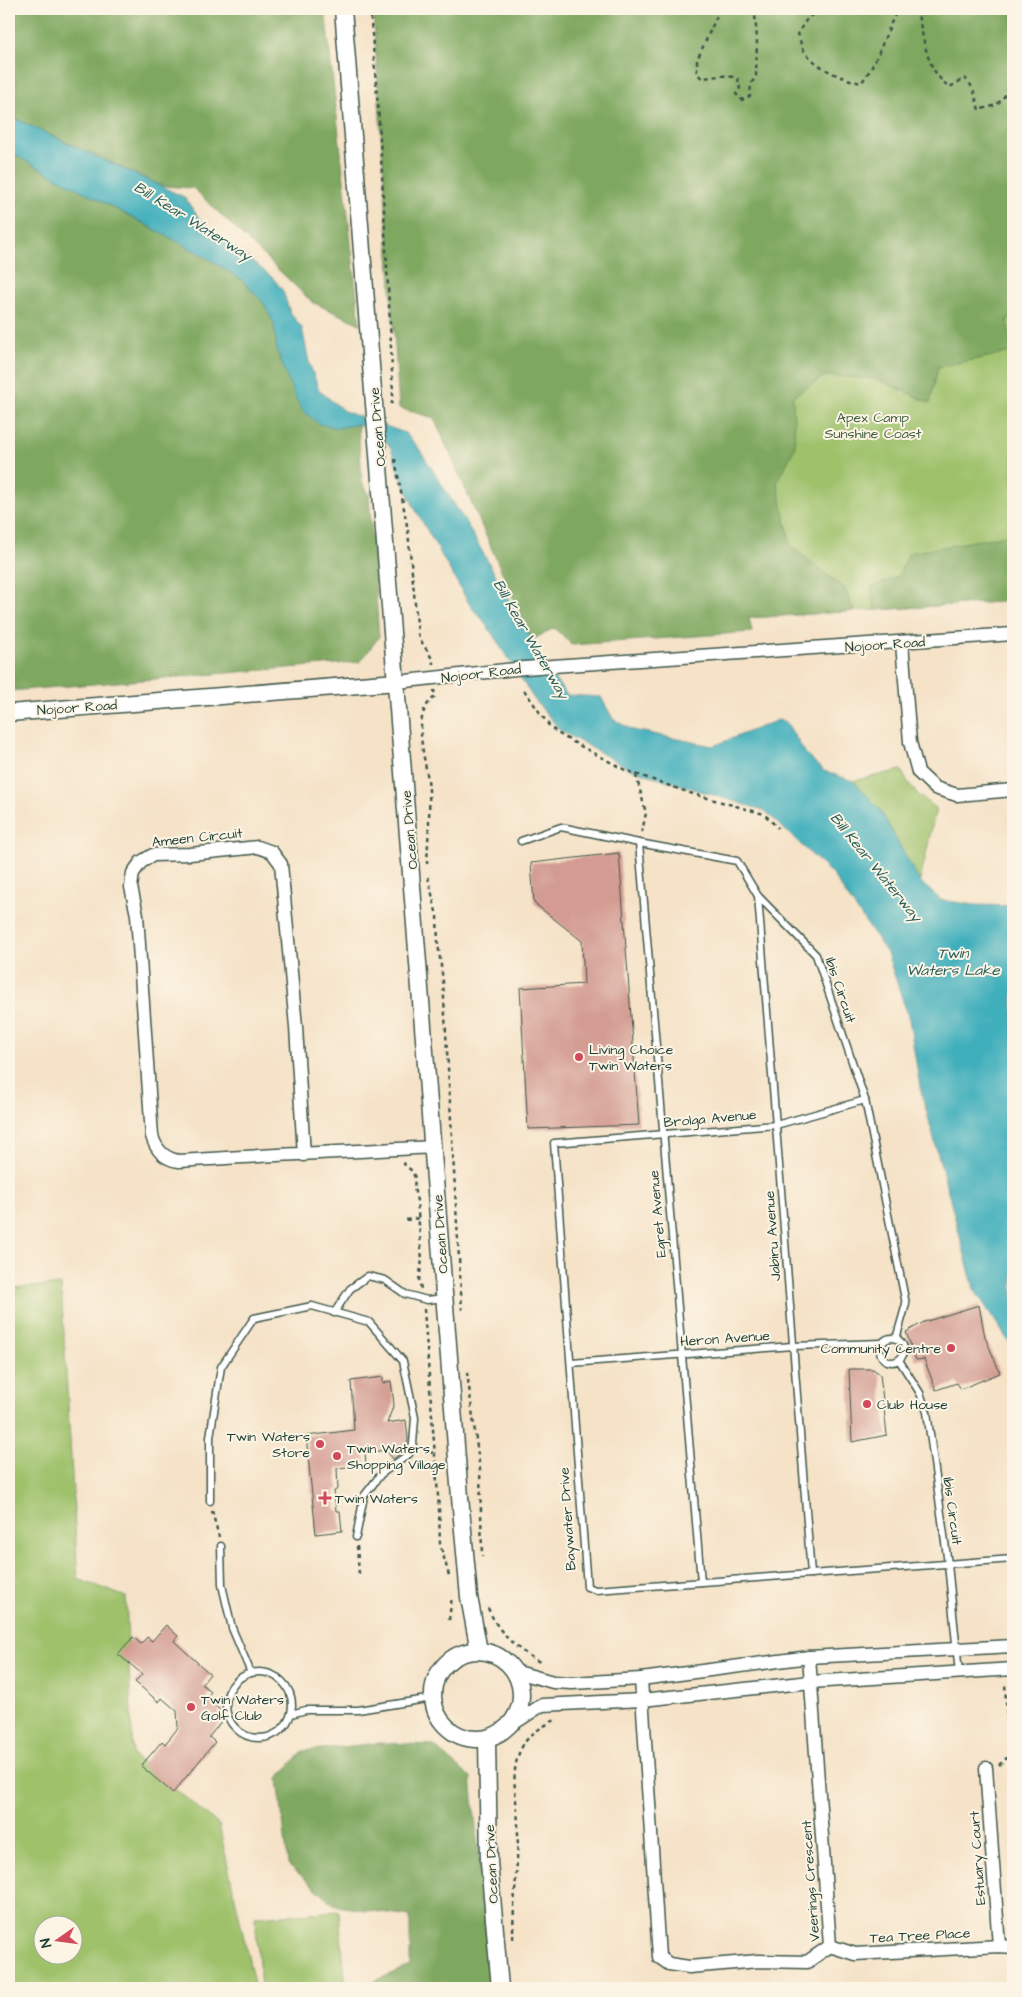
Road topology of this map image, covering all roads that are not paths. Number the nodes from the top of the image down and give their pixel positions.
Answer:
1 (343, 9) edge
2 (1013, 634) edge
3 (902, 643) junction
4 (397, 682) junction
5 (9, 712) edge
6 (1013, 790) edge
7 (520, 840) dead end
8 (639, 844) junction
9 (758, 896) junction
10 (865, 1100) junction
11 (776, 1125) junction
12 (663, 1134) junction
13 (554, 1143) joint
14 (434, 1147) junction
15 (304, 1155) junction
16 (445, 1298) junction
17 (334, 1313) junction
18 (896, 1339) junction
19 (882, 1343) junction
20 (793, 1346) junction
21 (682, 1354) junction
22 (899, 1360) junction
23 (571, 1363) junction
24 (210, 1501) road end
25 (356, 1537) road end
26 (221, 1546) road end
27 (1013, 1559) edge
28 (948, 1564) junction
29 (811, 1574) junction
30 (701, 1582) junction
31 (1013, 1646) edge
32 (956, 1650) junction
33 (478, 1651) junction
34 (809, 1657) junction
35 (1009, 1669) edge
36 (514, 1671) junction
37 (250, 1673) junction
38 (959, 1673) junction
39 (641, 1679) junction
40 (811, 1682) junction
41 (433, 1698) junction
42 (642, 1700) junction
43 (291, 1714) junction
44 (510, 1726) junction
45 (487, 1739) junction
46 (986, 1768) road end
47 (830, 1946) junction
48 (999, 1946) junction
49 (1013, 1947) edge
50 (500, 1988) edge

1 - 4 street, Ocean Drive
2 - 3 street, Nojoor Road
3 - 4 street, Nojoor Road
3 - 6 street
4 - 5 street, Nojoor Road
4 - 14 street, Ocean Drive
7 - 8 lane, Ibis Circuit
8 - 9 lane, Ibis Circuit
8 - 12 lane, Egret Avenue
9 - 10 lane, Ibis Circuit
9 - 11 lane, Jabiru Avenue
10 - 11 lane, Brolga Avenue
10 - 18 lane, Ibis Circuit
11 - 12 lane, Brolga Avenue
11 - 20 lane, Jabiru Avenue
12 - 13 lane, Brolga Avenue
12 - 21 lane, Egret Avenue
13 - 23 lane, Baywater Drive
14 - 15 street, Ameen Circuit
14 - 16 street, Ocean Drive
15 - 15 street, Ameen Circuit
16 - 17 lane
16 - 33 street, Ocean Drive
17 - 24 lane
17 - 25 lane
18 - 19 lane
18 - 22 lane
19 - 20 lane, Heron Avenue
19 - 22 lane
20 - 21 lane, Heron Avenue
20 - 29 lane, Jabiru Avenue
21 - 23 lane, Heron Avenue
21 - 30 lane, Egret Avenue
22 - 28 lane, Ibis Circuit
23 - 30 lane, Baywater Drive
26 - 37 lane
27 - 28 lane, Baywater Drive
28 - 29 lane, Baywater Drive
28 - 32 lane, Ibis Circuit
29 - 30 lane, Baywater Drive
31 - 32 street
32 - 34 street
32 - 38 lane, Ibis Circuit
33 - 36 street
33 - 41 street
34 - 39 street
34 - 40 street, Veerings Crescent
35 - 38 street
36 - 39 street
36 - 44 street
37 - 43 lane
37 - 43 lane
38 - 40 street
39 - 42 street, Veerings Crescent
40 - 42 street
40 - 47 street, Veerings Crescent
41 - 43 lane
41 - 45 street
42 - 44 street
42 - 47 street, Veerings Crescent
44 - 45 street
45 - 50 street, Ocean Drive
46 - 48 street, Estuary Court
47 - 48 street, Tea Tree Place
48 - 49 street, Tea Tree Place

